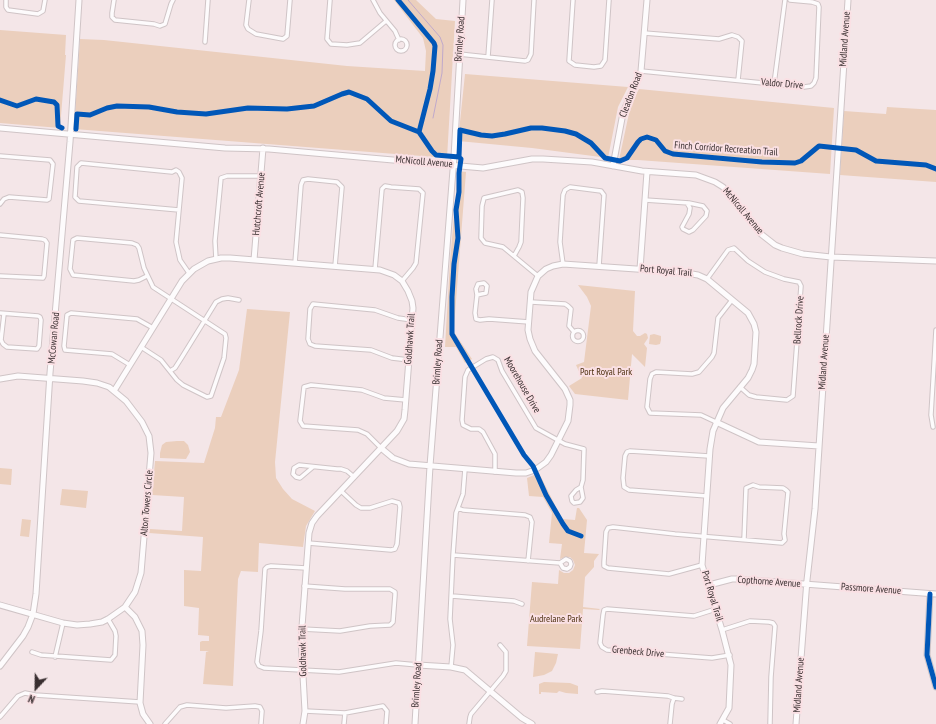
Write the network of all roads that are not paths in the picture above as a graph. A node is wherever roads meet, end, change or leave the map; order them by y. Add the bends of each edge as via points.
1 (6, 0) edge
2 (45, 0) edge
3 (79, 0) edge
4 (114, 0) edge
5 (173, 0) edge
6 (208, 0) edge
7 (249, 0) edge
8 (290, 0) edge
9 (330, 0) edge
10 (373, 0) edge
11 (463, 0) edge
12 (492, 0) edge
13 (534, 0) edge
14 (573, 0) edge
15 (609, 0) edge
16 (647, 0) edge
17 (785, 0) edge
18 (790, 0) edge
19 (848, 0) edge
20 (386, 21) junction
21 (644, 33) junction
22 (399, 40) dead end
23 (205, 42) dead end
24 (459, 54) junction
25 (488, 57) junction
26 (641, 71) junction
27 (738, 80) junction
28 (774, 84) junction
29 (0, 128) edge
30 (70, 135) junction
31 (263, 148) junction
32 (0, 156) edge
33 (453, 165) junction
34 (613, 166) junction
35 (647, 172) junction
36 (261, 176) junction
37 (645, 200) junction
38 (688, 203) junction
39 (0, 204) edge
40 (179, 210) junction
41 (0, 235) edge
42 (514, 256) junction
43 (831, 257) junction
44 (216, 259) junction
45 (254, 260) junction
46 (936, 261) edge
47 (295, 263) junction
48 (563, 264) junction
49 (335, 266) junction
50 (599, 266) junction
51 (375, 269) junction
52 (640, 269) junction
53 (189, 273) junction
54 (0, 276) edge
55 (147, 276) junction
56 (538, 276) junction
57 (706, 279) junction
58 (402, 281) junction
59 (477, 295) dead end
60 (170, 299) junction
61 (239, 300) dead end
62 (732, 300) junction
63 (531, 302) junction
64 (2, 313) edge
65 (205, 320) junction
66 (412, 320) junction
67 (529, 322) junction
68 (153, 328) junction
69 (936, 330) edge
70 (574, 332) dead end
71 (141, 347) junction
72 (409, 360) junction
73 (130, 365) junction
74 (170, 371) junction
75 (0, 379) edge
76 (50, 379) junction
77 (740, 387) junction
78 (114, 390) junction
79 (406, 400) junction
80 (716, 422) junction
81 (933, 427) dead end
82 (559, 440) junction
83 (819, 446) junction
84 (381, 448) junction
85 (709, 456) junction
86 (430, 466) junction
87 (313, 467) junction
88 (465, 469) junction
89 (494, 472) junction
90 (354, 477) junction
91 (581, 488) dead end
92 (341, 491) junction
93 (707, 496) junction
94 (458, 508) junction
95 (704, 537) junction
96 (744, 539) junction
97 (308, 543) junction
98 (453, 555) junction
99 (528, 561) junction
100 (560, 564) dead end
101 (702, 565) junction
102 (306, 568) junction
103 (709, 585) junction
104 (806, 585) junction
105 (304, 586) junction
106 (930, 594) junction
107 (936, 594) edge
108 (452, 596) junction
109 (522, 604) dead end
110 (0, 605) edge
111 (125, 607) junction
112 (716, 609) junction
113 (33, 614) junction
114 (108, 619) junction
115 (63, 623) junction
116 (302, 629) junction
117 (722, 630) junction
118 (500, 645) dead end
119 (32, 652) dead end
120 (730, 655) junction
121 (55, 657) junction
122 (418, 665) junction
123 (0, 666) edge
124 (452, 667) junction
125 (302, 670) junction
126 (936, 687) edge
127 (491, 691) junction
128 (597, 692) dead end
129 (674, 698) junction
130 (682, 699) dead end
131 (140, 702) junction
132 (305, 711) junction
133 (345, 713) junction
134 (0, 717) edge
135 (721, 722) edge
136 (150, 724) edge
137 (165, 724) edge
138 (261, 724) edge
139 (303, 724) edge
140 (344, 724) edge
141 (386, 724) edge
142 (415, 724) edge
143 (469, 724) edge
144 (532, 724) edge
145 (670, 724) edge
146 (730, 724) edge
147 (770, 724) edge
148 (796, 724) edge

1 - 2 street via 8,10 38,14 43,12
3 - 30 street, McCowan Road
4 - 5 street via 112,17 115,20 160,26 165,24
6 - 23 street
7 - 8 street via 246,25 248,29 256,34 283,40 288,36
9 - 20 street via 327,39 331,44 360,43
10 - 20 street
11 - 24 street, Brimley Road
12 - 25 street
13 - 25 street via 530,58 525,60
14 - 15 street via 569,61 575,65 594,67 601,66 605,60
16 - 21 street, Cleadon Road
17 - 28 street
18 - 28 street, Valdor Drive via 812,2 819,6 816,79 813,85 808,87
19 - 43 street, Midland Avenue
20 - 22 street
21 - 26 street, Cleadon Road
21 - 27 street via 719,39 738,36 742,41
24 - 25 street
24 - 33 street, Brimley Road
26 - 27 street, Valdor Drive
26 - 34 street, Cleadon Road via 623,113
27 - 28 street, Valdor Drive
29 - 30 street, McNicoll Avenue
30 - 31 street, McNicoll Avenue via 225,148
30 - 76 street, McCowan Road
31 - 33 street, McNicoll Avenue
31 - 36 street, Hutchcroft Avenue
32 - 39 street via 49,160 53,164 49,199 9,196
33 - 34 street, McNicoll Avenue via 489,168 543,158
33 - 86 street, Brimley Road
34 - 35 street, McNicoll Avenue
35 - 37 street
35 - 43 street, McNicoll Avenue via 696,175 715,182 726,190 761,234 775,245 796,252
36 - 44 street via 221,178 215,241
36 - 45 street, Hutchcroft Avenue
37 - 38 street
37 - 52 street
38 - 38 street via 689,214 682,227 689,232 706,216 707,211 703,206
40 - 40 street via 79,201 75,197 78,167 81,163 177,171 182,178
40 - 53 street via 176,242 180,260
41 - 54 street via 42,239 47,243 43,278
42 - 42 street via 521,242 522,192 518,190 486,196 482,206 482,241 503,248
42 - 56 street
43 - 46 street, McNicoll Avenue
43 - 83 street, Midland Avenue
44 - 45 street
44 - 53 street
45 - 47 street
47 - 49 street
47 - 49 street via 301,185 303,180 308,179 337,182 342,187
48 - 50 street, Port Royal Trail
48 - 50 street via 560,242 563,195 570,187 601,191 604,195
48 - 56 street, Port Royal Trail via 546,269
49 - 51 street
50 - 52 street, Port Royal Trail
51 - 58 street via 390,273
51 - 58 street via 382,189 386,186 419,189 423,193 416,263
52 - 57 street, Port Royal Trail via 695,274
53 - 60 street
55 - 55 street via 136,244 77,238 73,240 70,270 73,275 134,280
55 - 60 street via 153,287
56 - 63 street via 531,292
57 - 62 street, Port Royal Trail
57 - 77 street, Bellrock Drive via 728,250 734,248 765,272 799,282 801,286 793,396 787,400 756,397 749,395
58 - 66 street, Goldhawk Trail via 412,301
59 - 67 street via 474,312 476,319
60 - 65 street
60 - 68 street
61 - 65 street via 228,298 219,301 214,304
62 - 77 street, Port Royal Trail via 748,313 756,332 754,367
62 - 80 street via 718,318 714,353 699,372 656,372 650,380 647,407 649,412 702,416
63 - 67 street
63 - 70 street via 568,306 569,326
64 - 64 street via 3,344 7,347 37,349 41,317
65 - 74 street via 175,368
65 - 74 street via 223,332 226,338 224,358 211,396 192,391
66 - 72 street, Goldhawk Trail
66 - 72 street via 375,310 315,304 310,309 310,344 371,350 392,358
67 - 82 street via 529,335 535,351 562,383 570,400 568,421
68 - 71 street
68 - 73 street via 137,319 71,313 66,317 65,350 112,354
69 - 81 street via 931,415
71 - 73 street
71 - 74 street via 161,360
72 - 79 street, Goldhawk Trail
73 - 78 street
75 - 76 street, Alton Towers Circle via 15,376
76 - 78 street, Alton Towers Circle via 95,382
76 - 113 street, McCowan Road
77 - 80 street, Port Royal Trail via 723,408
78 - 111 street, Alton Towers Circle via 142,422 148,433 151,450 140,578 134,595
79 - 84 street, Goldhawk Trail via 402,423
79 - 84 street via 384,398 362,390 311,385 304,387 300,421 303,426 358,430 367,434
80 - 83 street via 759,442
80 - 85 street, Port Royal Trail
82 - 89 street via 548,459 535,470 526,473
82 - 89 street, Moorehouse Drive via 536,428 498,360 493,357 486,359 469,368 465,377 462,423 467,428 483,432 495,454
82 - 91 street via 584,449
83 - 104 street, Midland Avenue
84 - 86 street via 400,462
84 - 90 street, Goldhawk Trail
85 - 93 street, Port Royal Trail
85 - 93 street via 630,451 625,456 623,478 624,487 629,490
86 - 88 street
86 - 122 street, Brimley Road
87 - 87 street via 297,466 293,474 300,478
87 - 90 street via 341,469
88 - 89 street
88 - 94 street via 463,494
90 - 92 street, Goldhawk Trail
92 - 97 street, Goldhawk Trail via 315,519
92 - 97 street via 361,508 392,501 399,503 395,549
93 - 95 street, Port Royal Trail
94 - 98 street
94 - 99 street via 530,517 532,522
95 - 96 street
95 - 101 street, Port Royal Trail
95 - 101 street via 613,527 608,528 606,532 604,566 611,569 669,574
96 - 96 street via 784,542 788,492 786,490 753,485 746,488
97 - 102 street, Goldhawk Trail
98 - 99 street
98 - 108 street
99 - 100 street
101 - 103 street, Port Royal Trail
102 - 105 street, Goldhawk Trail
102 - 125 street via 266,568 257,662 264,668
103 - 104 street, Copthorne Avenue via 735,579
103 - 112 street, Port Royal Trail
104 - 106 street, Passmore Avenue
104 - 148 street, Midland Avenue
105 - 116 street, Goldhawk Trail
105 - 116 street via 390,589 395,595 393,622 390,625 340,631
106 - 107 street, Passmore Avenue
106 - 126 street via 927,655
108 - 109 street via 514,601
108 - 124 street
110 - 113 street, Alton Towers Circle
111 - 114 street, Alton Towers Circle
111 - 131 street via 135,617 142,631
112 - 117 street, Port Royal Trail
112 - 120 street, Grenbeck Drive via 694,616 607,609 604,610 600,643 607,650 712,658
113 - 115 street, Alton Towers Circle
113 - 123 street, McCowan Road via 23,636
114 - 115 street, Alton Towers Circle via 82,625
114 - 121 street via 116,636 113,659 108,661
115 - 121 street
116 - 125 street, Goldhawk Trail
117 - 120 street, Port Royal Trail
117 - 147 street via 750,621 764,621 775,626
118 - 127 street via 506,652 506,669
119 - 121 street
120 - 135 street, Port Royal Trail via 729,704
122 - 124 street
122 - 125 street via 396,663 339,672
122 - 142 street, Brimley Road
124 - 127 street via 462,668
125 - 132 street, Goldhawk Trail
127 - 143 street via 471,714
127 - 144 street
128 - 129 street
129 - 130 street
129 - 145 street
131 - 134 street via 35,695 25,692 18,696
131 - 136 street via 143,714
132 - 133 street
132 - 139 street, Goldhawk Trail
133 - 140 street
133 - 141 street via 383,706 387,711
135 - 146 street
137 - 138 street via 180,707 186,705 226,708 258,706 262,711

